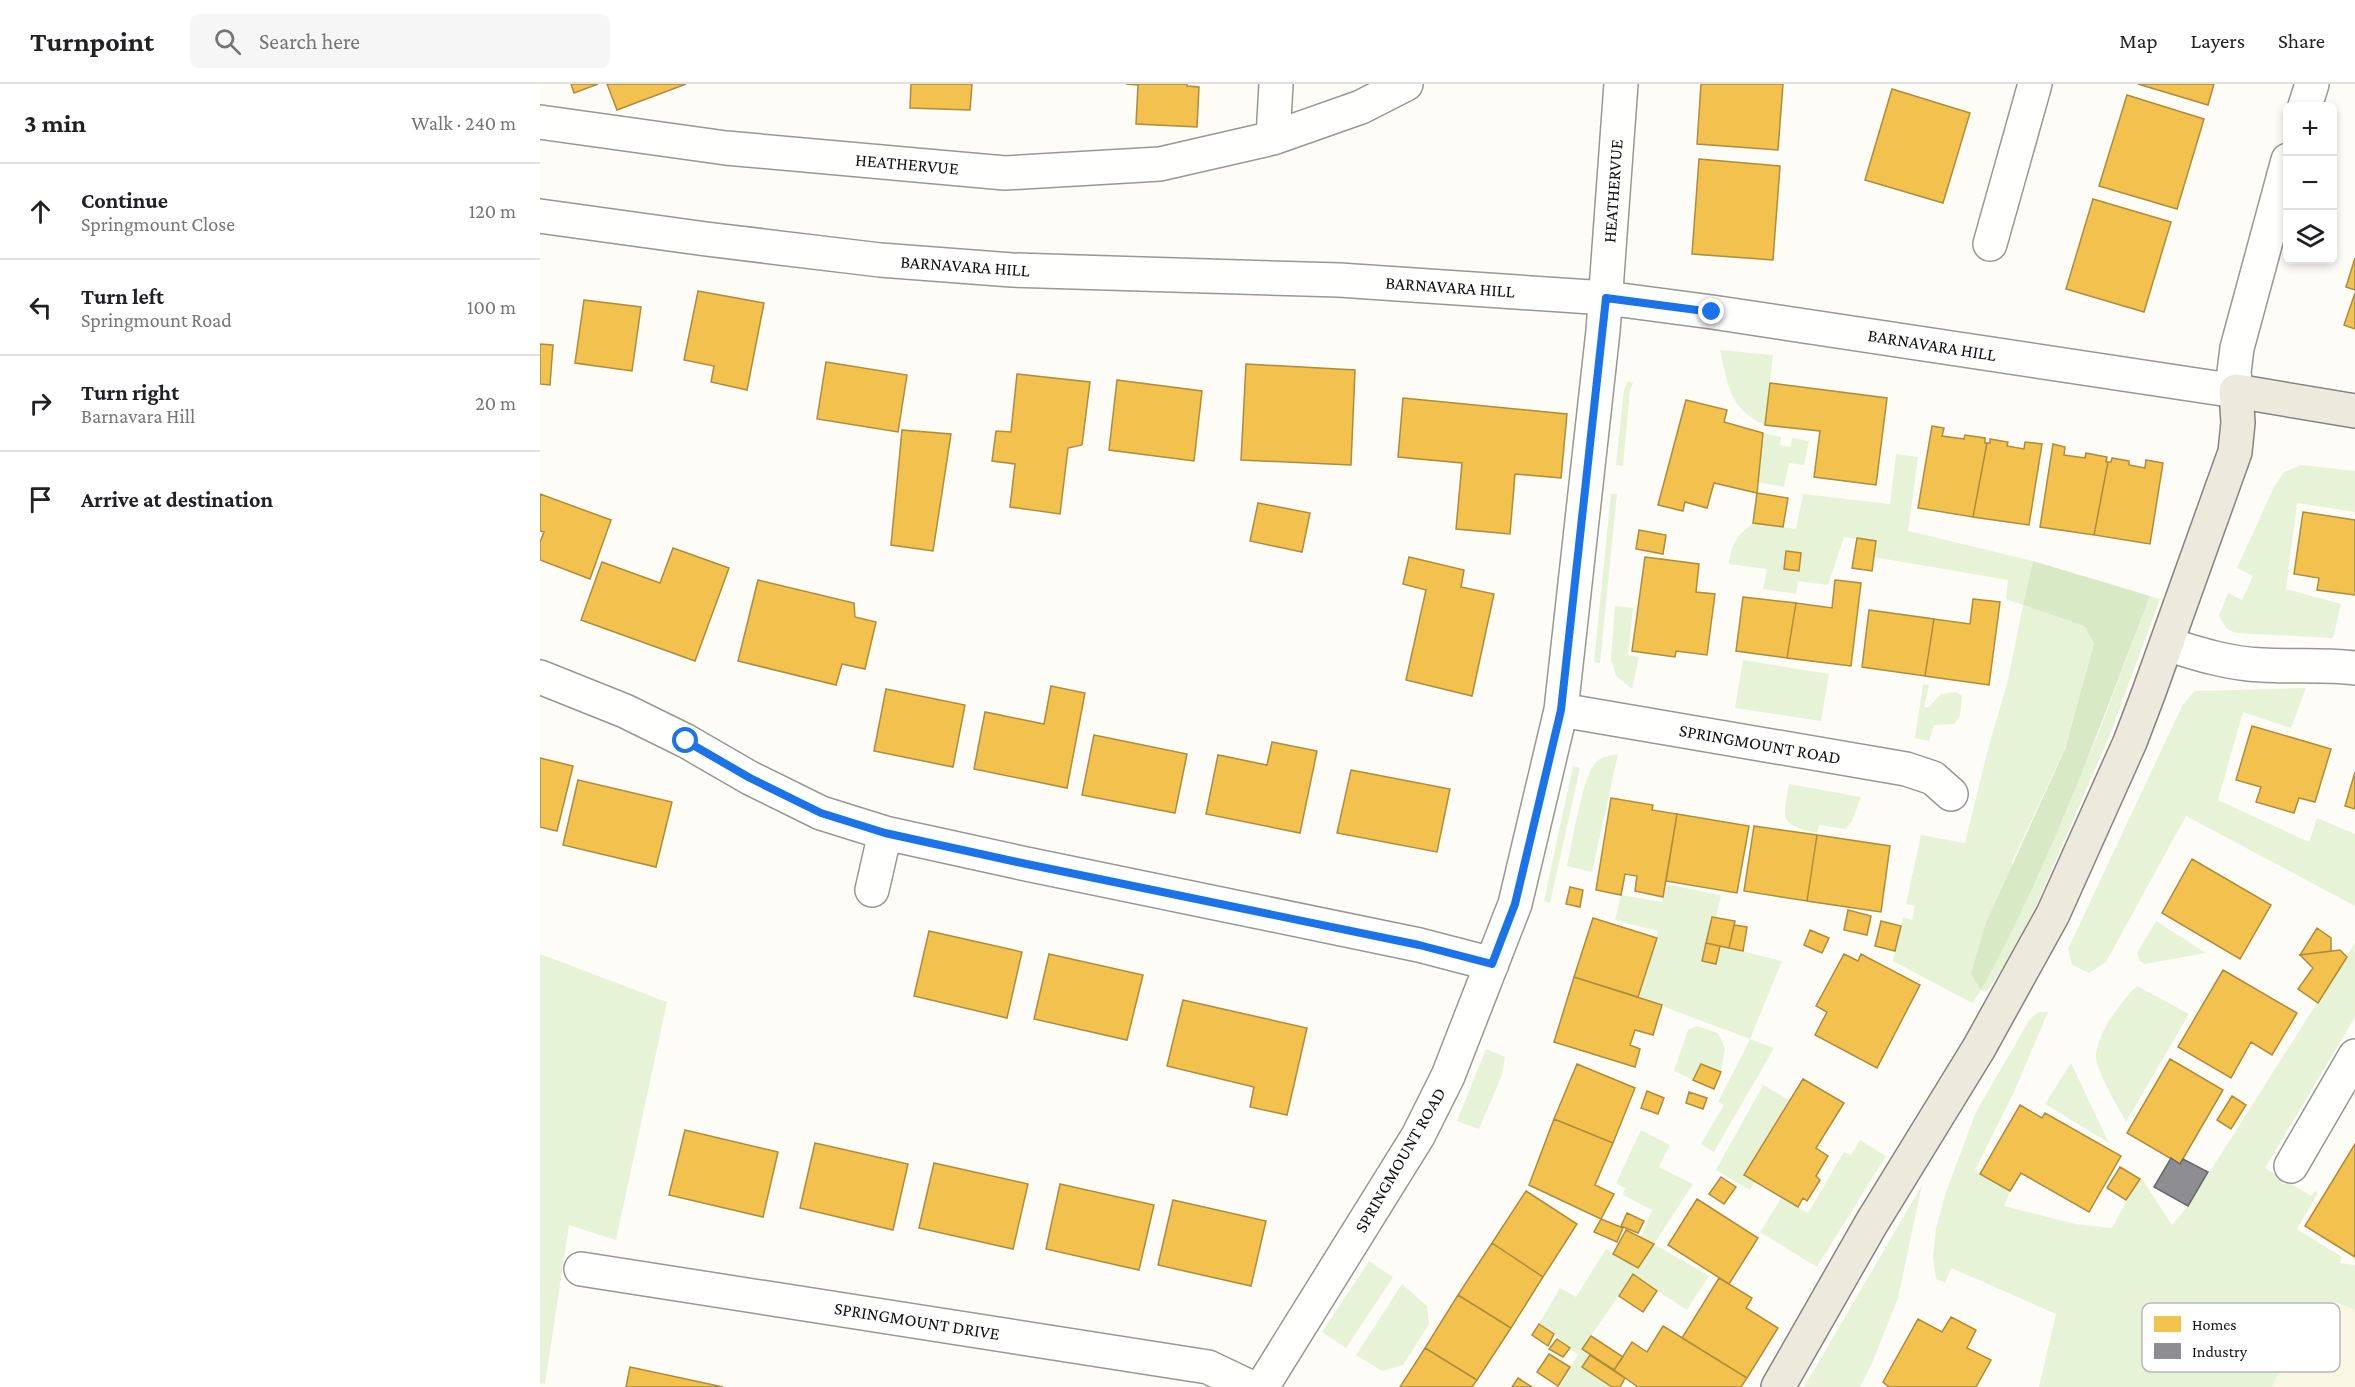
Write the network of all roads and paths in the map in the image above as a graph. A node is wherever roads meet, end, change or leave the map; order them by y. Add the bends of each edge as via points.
1 (1276, 84) edge
2 (1406, 84) edge
3 (1621, 84) edge
4 (2035, 84) edge
5 (2312, 84) edge
6 (2306, 102) edge
7 (540, 122) edge
8 (1273, 138) junction
9 (2283, 178) edge
10 (540, 216) edge
11 (1990, 243) dead end
12 (1606, 298) junction
13 (2236, 391) junction
14 (2355, 411) edge
15 (2167, 644) junction
16 (2355, 668) edge
17 (540, 677) edge
18 (1561, 710) junction
19 (1951, 794) dead end
20 (885, 833) junction
21 (872, 890) dead end
22 (1492, 964) junction
23 (2355, 1056) edge
24 (2291, 1166) dead end
25 (581, 1269) dead end
26 (1250, 1387) edge
27 (1262, 1387) edge
28 (1778, 1387) edge

1 - 8 street
2 - 8 street, HEATHERVUE via 1361,107
3 - 12 street, HEATHERVUE
4 - 11 street
5 - 6 street
7 - 8 street, HEATHERVUE via 726,148 1005,173 1160,164
9 - 13 street via 2237,348
10 - 12 street, BARNAVARA HILL via 880,260 1012,270 1339,280
12 - 13 street, BARNAVARA HILL
12 - 18 street, SPRINGMOUNT ROAD
13 - 14 main road, BARNAVARA HILL
13 - 15 main road via 2235,452
15 - 16 street via 2200,655 2261,665 2330,664
15 - 28 main road via 2130,742 2053,914 1979,1048 1871,1224
17 - 20 street via 645,721 821,813
18 - 19 street, SPRINGMOUNT ROAD via 1906,770 1933,778
18 - 22 street, SPRINGMOUNT ROAD via 1515,904
20 - 21 street
20 - 22 street via 1419,945
22 - 27 street, SPRINGMOUNT ROAD via 1448,1076 1418,1136
23 - 24 street
25 - 26 street, SPRINGMOUNT DRIVE via 1208,1367

